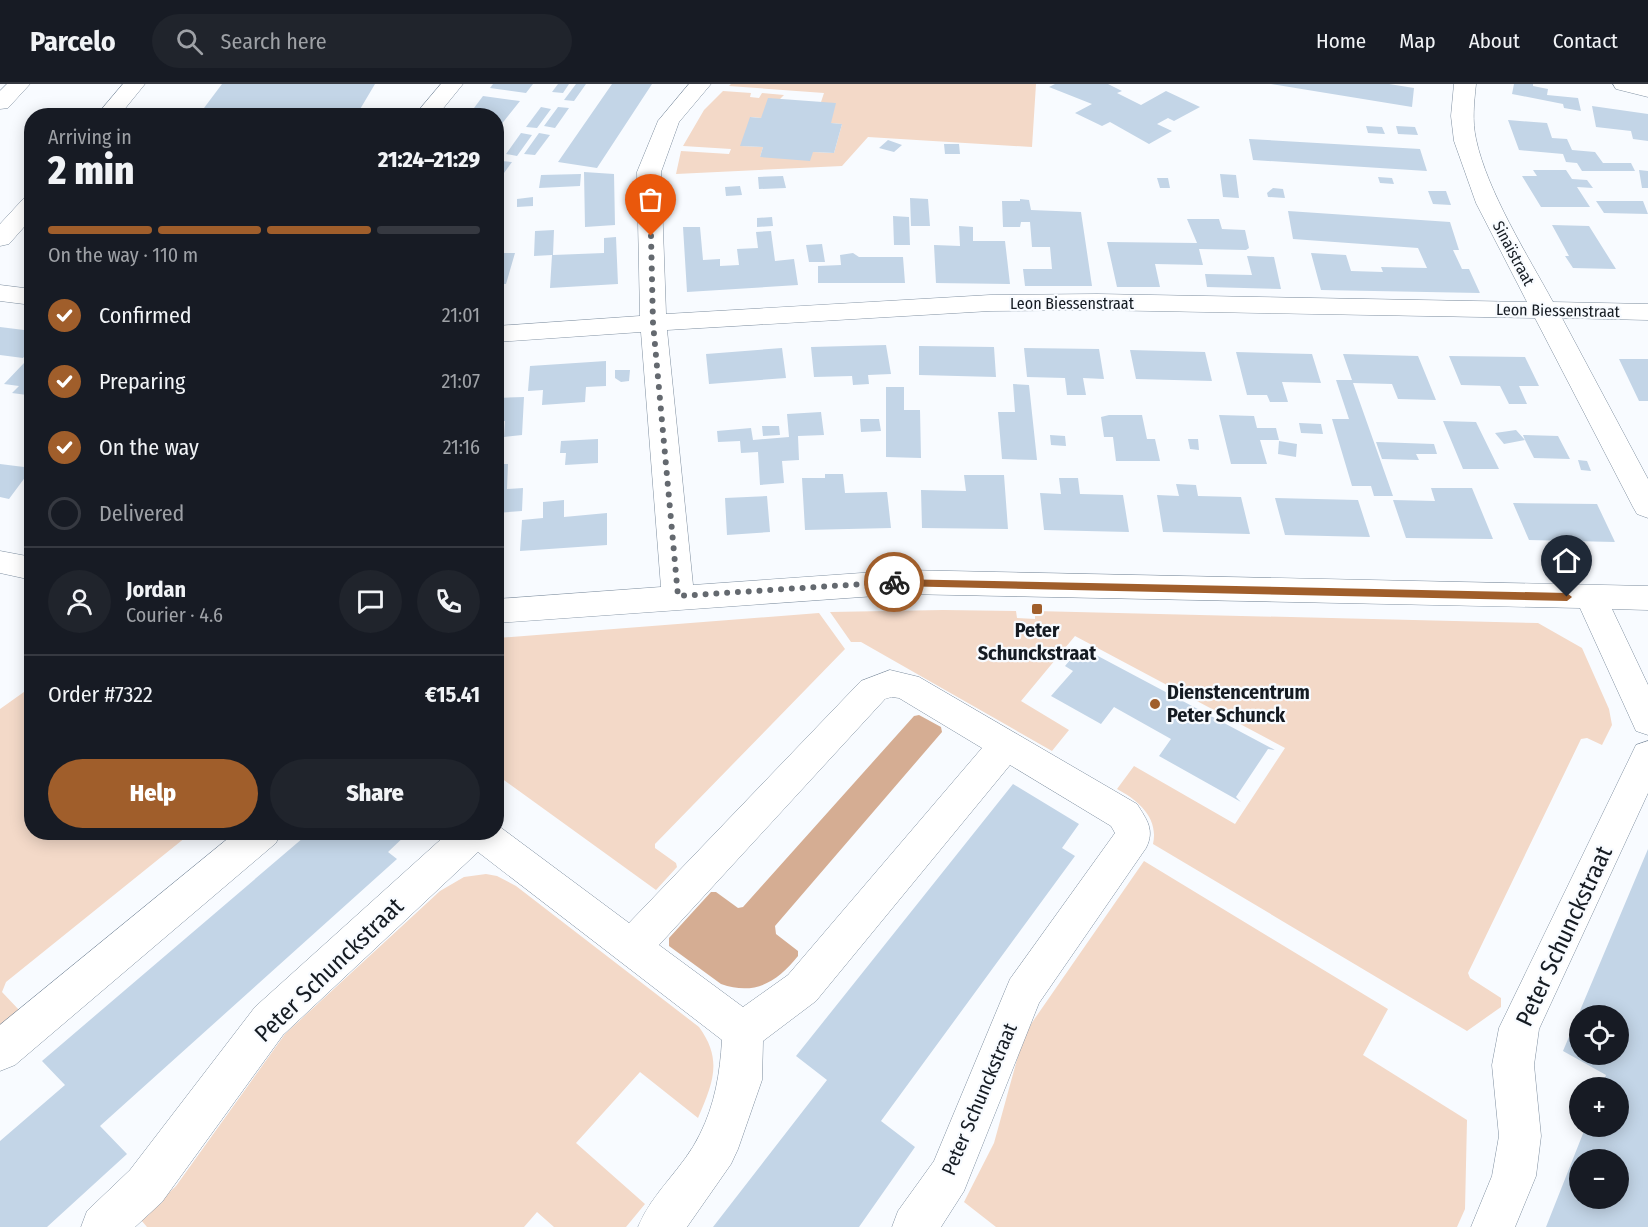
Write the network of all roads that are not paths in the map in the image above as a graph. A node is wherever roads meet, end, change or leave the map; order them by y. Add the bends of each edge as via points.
1 (19, 84) edge
2 (134, 84) edge
3 (452, 84) edge
4 (700, 84) edge
5 (1465, 84) edge
6 (1624, 84) edge
7 (1648, 92) edge
8 (0, 103) edge
9 (114, 108) edge
10 (432, 108) edge
11 (24, 212) edge
12 (0, 239) edge
13 (0, 293) edge
14 (24, 296) edge
15 (1543, 310) junction
16 (1648, 312) edge
17 (653, 323) junction
18 (504, 333) edge
19 (1648, 507) edge
20 (0, 562) edge
21 (0, 567) edge
22 (24, 568) edge
23 (24, 569) edge
24 (678, 596) junction
25 (1591, 598) junction
26 (1648, 598) edge
27 (504, 610) edge
28 (1648, 721) edge
29 (1005, 745) junction
30 (1648, 755) edge
31 (253, 840) edge
32 (465, 840) edge
33 (490, 840) edge
34 (632, 947) junction
35 (743, 1031) junction
36 (0, 1051) edge
37 (103, 1227) edge
38 (660, 1227) edge
39 (914, 1227) edge
40 (1493, 1227) edge

1 - 8 street
2 - 9 street
3 - 10 street
4 - 17 street via 669,122 649,172
5 - 15 street, Sinaïstraat via 1465,141 1488,203
6 - 7 street
11 - 12 street
13 - 14 street
15 - 16 street, Leon Biessenstraat
15 - 17 street, Leon Biessenstraat via 990,303
15 - 19 street, Sinaïstraat
17 - 18 street, Leon Biessenstraat
17 - 24 street
20 - 22 street
21 - 23 street
24 - 25 street via 904,582
24 - 27 street
25 - 26 street
25 - 28 street
29 - 34 street, Peter Schunckstraat via 907,686 890,683 873,690
29 - 35 street via 802,988
29 - 39 street, Peter Schunckstraat via 1124,815 1133,829 1133,837 1024,992 949,1176
30 - 40 street, Peter Schunckstraat via 1519,1028 1514,1065 1520,1136 1515,1176
31 - 36 street
32 - 37 street, Peter Schunckstraat via 269,1021 146,1186
33 - 34 street
34 - 35 street
35 - 38 street via 741,1080 716,1149

